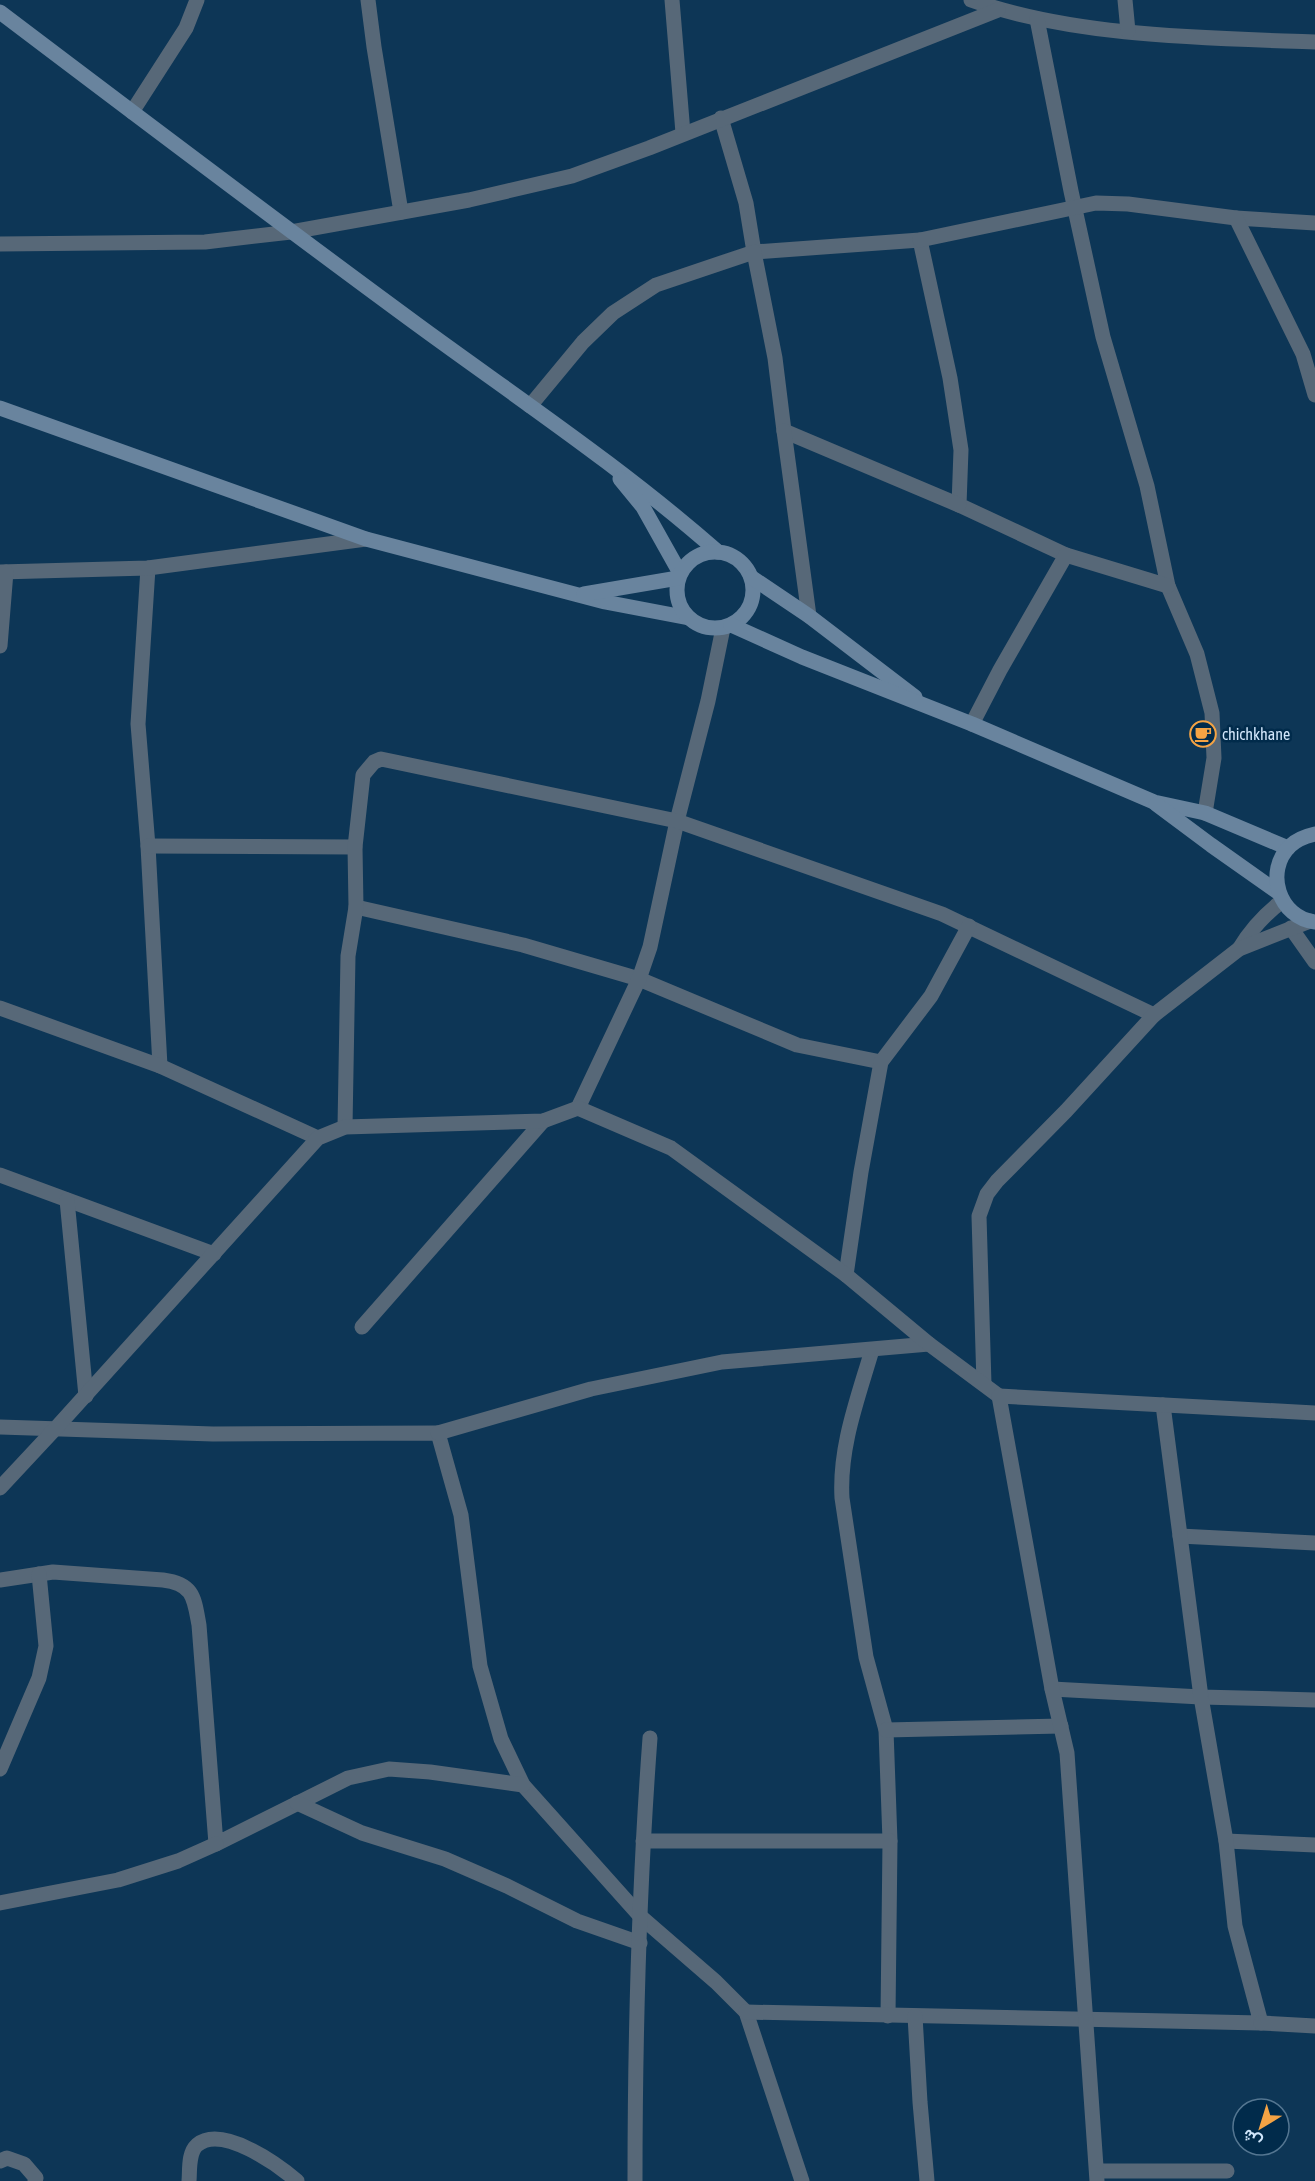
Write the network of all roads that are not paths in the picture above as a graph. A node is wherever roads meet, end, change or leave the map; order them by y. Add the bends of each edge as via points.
1 (197, 0) edge
2 (368, 0) edge
3 (672, 0) edge
4 (971, 0) edge
5 (1125, 0) edge
6 (998, 10) junction
7 (0, 12) edge
8 (1038, 19) junction
9 (1128, 31) junction
10 (1315, 42) edge
11 (132, 112) junction
12 (721, 118) junction
13 (683, 134) junction
14 (1075, 207) junction
15 (400, 212) junction
16 (1236, 218) junction
17 (1315, 223) edge
18 (291, 232) junction
19 (920, 240) junction
20 (0, 244) edge
21 (754, 252) junction
22 (1315, 395) edge
23 (530, 406) junction
24 (0, 408) edge
25 (784, 431) junction
26 (605, 460) junction
27 (959, 505) junction
28 (366, 539) junction
29 (718, 552) junction
30 (1065, 555) junction
31 (148, 568) junction
32 (3, 572) edge
33 (679, 576) junction
34 (751, 576) junction
35 (1168, 586) junction
36 (578, 595) junction
37 (809, 616) junction
38 (689, 618) junction
39 (727, 626) junction
40 (0, 646) edge
41 (931, 710) junction
42 (972, 724) junction
43 (1154, 802) junction
44 (1205, 813) junction
45 (677, 821) junction
46 (1315, 834) edge
47 (148, 846) junction
48 (356, 847) junction
49 (1288, 848) junction
50 (1281, 897) junction
51 (356, 907) junction
52 (1313, 922) edge
53 (969, 926) junction
54 (1290, 928) junction
55 (1239, 949) junction
56 (1315, 962) edge
57 (639, 979) junction
58 (0, 1008) edge
59 (1154, 1014) junction
60 (880, 1062) junction
61 (160, 1066) junction
62 (578, 1108) junction
63 (543, 1121) junction
64 (345, 1127) junction
65 (318, 1138) junction
66 (0, 1175) edge
67 (67, 1200) junction
68 (214, 1254) junction
69 (846, 1275) junction
70 (362, 1327) dead end
71 (929, 1344) junction
72 (872, 1350) junction
73 (984, 1384) junction
74 (86, 1396) junction
75 (999, 1396) junction
76 (1163, 1405) junction
77 (1315, 1413) edge
78 (0, 1427) edge
79 (55, 1429) junction
80 (438, 1433) junction
81 (0, 1488) edge
82 (1180, 1536) junction
83 (1315, 1543) edge
84 (39, 1574) junction
85 (0, 1580) edge
86 (1052, 1689) junction
87 (1201, 1697) junction
88 (1315, 1700) edge
89 (1061, 1726) junction
90 (886, 1730) junction
91 (650, 1738) dead end
92 (0, 1769) edge
93 (523, 1785) junction
94 (297, 1803) junction
95 (643, 1841) junction
96 (890, 1841) junction
97 (1226, 1841) junction
98 (216, 1844) junction
99 (1315, 1845) edge
100 (0, 1903) edge
101 (641, 1917) junction
102 (640, 1943) junction
103 (746, 2012) junction
104 (888, 2016) junction
105 (915, 2016) junction
106 (1087, 2019) junction
107 (1261, 2023) junction
108 (1315, 2026) edge
109 (0, 2161) edge
110 (1227, 2171) dead end
111 (1097, 2176) edge
112 (35, 2181) edge
113 (189, 2181) edge
114 (297, 2181) edge
115 (635, 2181) edge
116 (802, 2181) edge
117 (927, 2181) edge

1 - 11 street via 186,28
2 - 15 street
3 - 13 street
4 - 6 street
5 - 9 street
6 - 8 street
6 - 12 street
7 - 11 main road
8 - 9 street
8 - 14 street
9 - 10 street
11 - 18 main road
12 - 13 street
12 - 21 street via 746,204
13 - 15 street via 572,176
14 - 16 street via 1128,204
14 - 19 street
14 - 35 street via 1103,337 1147,486
15 - 18 street
16 - 17 street
16 - 22 street via 1303,354
18 - 20 street via 205,242
18 - 23 main road
19 - 21 street
19 - 27 street via 950,378 961,450
21 - 23 street via 656,285 613,313 583,342
21 - 25 street via 775,358
23 - 26 main road
24 - 28 main road
25 - 27 street
25 - 37 street
26 - 29 main road via 670,509
26 - 33 main road via 643,507
27 - 30 street
28 - 31 street
28 - 36 main road
29 - 33 main road via 698,556
29 - 34 main road via 740,561
30 - 35 street
30 - 42 street
31 - 32 street
31 - 47 street via 138,724
32 - 40 street
33 - 36 main road
33 - 38 main road via 677,597
34 - 37 main road
34 - 39 main road via 750,607
35 - 44 street via 1197,654 1212,712 1214,758
36 - 38 main road
37 - 41 main road
38 - 39 main road via 707,628
39 - 41 main road
39 - 45 street
41 - 42 main road
42 - 43 main road
43 - 44 main road
43 - 50 main road
44 - 49 main road
45 - 48 street via 381,759 363,775
45 - 53 street
45 - 57 street via 650,947
46 - 49 main road
47 - 48 street
47 - 61 street
48 - 51 street
49 - 50 main road via 1277,870
50 - 52 main road via 1298,917
50 - 55 street
51 - 57 street via 523,945
51 - 64 street via 348,956
52 - 54 street
53 - 59 street
53 - 60 street via 931,996
54 - 55 street
54 - 56 street
55 - 59 street
57 - 60 street via 797,1045
57 - 62 street
58 - 61 street
59 - 73 street via 987,1194 979,1216
60 - 69 street
61 - 65 street
62 - 63 street
62 - 69 street via 670,1148
63 - 64 street
63 - 70 street
64 - 65 street
65 - 68 street
66 - 67 street
67 - 68 street
67 - 74 street
68 - 74 street
69 - 71 street
71 - 72 street
71 - 73 street
72 - 80 street via 722,1362 591,1389
72 - 90 street via 845,1443 841,1478 866,1657
73 - 75 street
74 - 79 street
75 - 76 street
75 - 86 street
76 - 77 street
76 - 82 street
78 - 79 street
79 - 80 street via 213,1434
79 - 81 street
80 - 93 street via 461,1515 480,1666 501,1739
82 - 83 street
82 - 87 street
84 - 85 street
84 - 92 street via 46,1646 39,1678
84 - 98 street via 86,1574 178,1582 185,1586 194,1600 199,1625
86 - 87 street
86 - 89 street
87 - 88 street
87 - 97 street
89 - 90 street
89 - 106 street via 1067,1753
90 - 96 street
91 - 95 street
93 - 94 street via 389,1769 348,1778
93 - 101 street
94 - 98 street
94 - 102 street via 362,1833 445,1859 577,1922
95 - 96 street
95 - 101 street
96 - 104 street
97 - 99 street
97 - 107 street via 1236,1926
98 - 100 street via 118,1880
101 - 102 street
101 - 103 street
102 - 115 street
103 - 104 street
103 - 116 street
104 - 105 street
105 - 106 street
105 - 117 street
106 - 107 street
106 - 111 street
107 - 108 street
109 - 112 street via 7,2158 24,2164
110 - 111 street
113 - 114 street via 191,2157 197,2146 208,2141 236,2142

